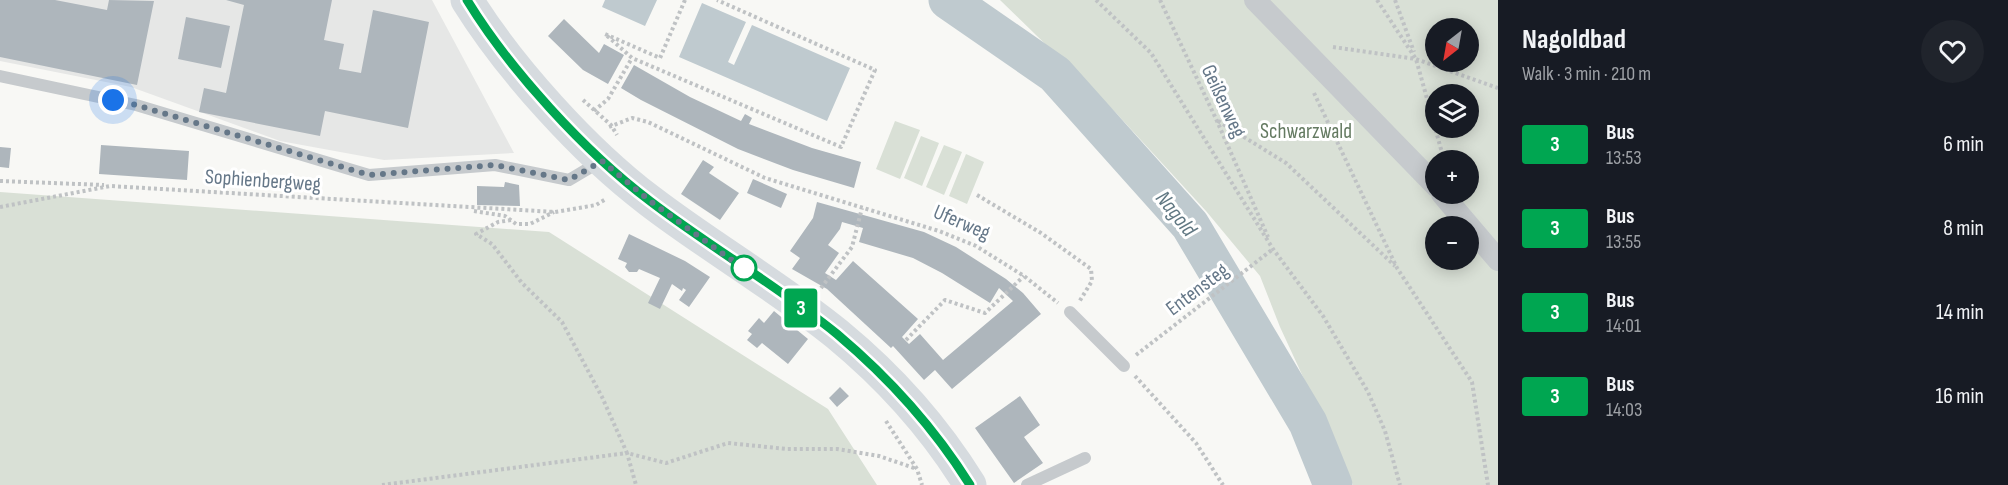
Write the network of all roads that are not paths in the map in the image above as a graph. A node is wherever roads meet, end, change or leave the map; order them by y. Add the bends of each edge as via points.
1 (467, 0) edge
2 (1255, 0) edge
3 (0, 76) edge
4 (602, 161) junction
5 (1425, 175) edge
6 (1450, 204) edge
7 (1498, 260) edge
8 (1070, 312) road end
9 (1124, 366) road end
10 (1085, 458) dead end
11 (970, 485) edge
12 (1027, 485) edge

1 - 4 main road via 533,87
2 - 5 street
3 - 4 lane via 136,105 369,175 495,165 569,180
4 - 11 main road via 674,220 804,310 865,358 937,438
6 - 7 street
8 - 9 lane
10 - 12 lane

